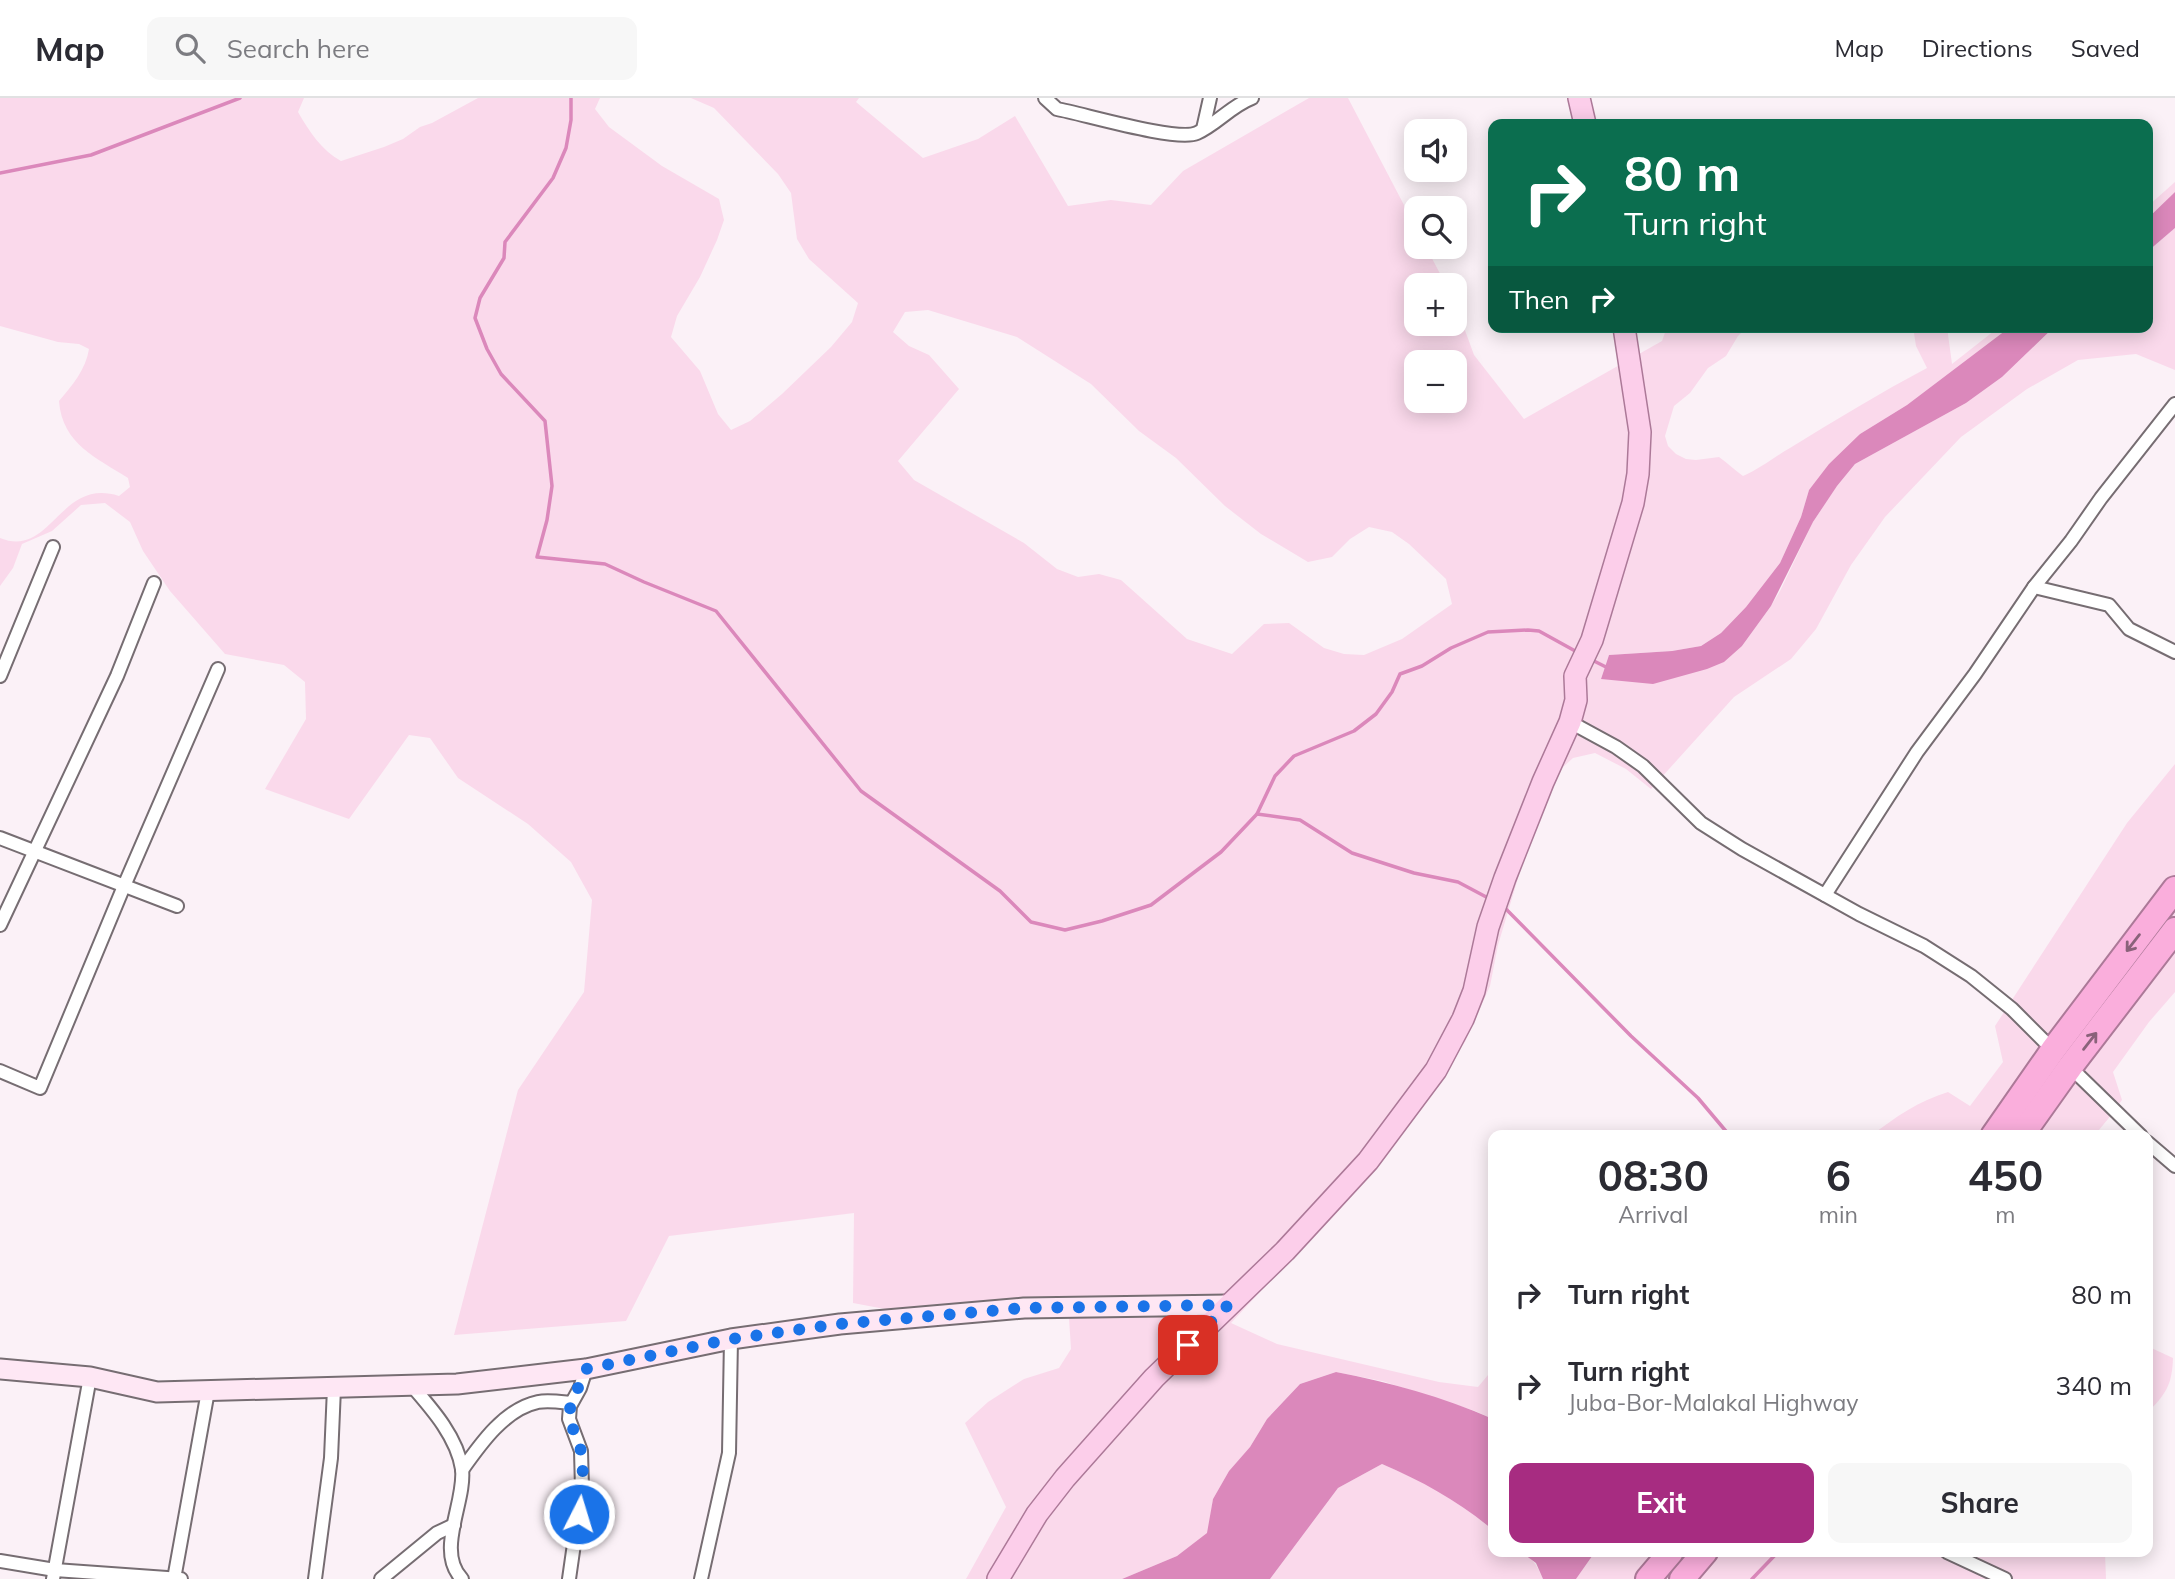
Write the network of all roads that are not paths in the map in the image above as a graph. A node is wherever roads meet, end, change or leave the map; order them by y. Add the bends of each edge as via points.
1 (1045, 98) edge
2 (1210, 98) edge
3 (1252, 98) edge
4 (1579, 98) edge
5 (1584, 119) edge
6 (1203, 129) junction
7 (1625, 333) edge
8 (2175, 404) edge
9 (53, 547) dead end
10 (154, 583) dead end
11 (2034, 587) junction
12 (2175, 652) edge
13 (218, 669) dead end
14 (0, 676) edge
15 (1570, 722) junction
16 (0, 838) edge
17 (34, 850) junction
18 (124, 886) junction
19 (2175, 889) edge
20 (1825, 895) junction
21 (177, 906) dead end
22 (0, 925) edge
23 (2175, 930) edge
24 (2061, 1058) junction
25 (0, 1071) edge
26 (1998, 1130) edge
27 (2024, 1130) edge
28 (2135, 1130) edge
29 (2153, 1147) edge
30 (2175, 1166) edge
31 (1228, 1305) junction
32 (731, 1339) junction
33 (0, 1369) edge
34 (586, 1369) junction
35 (90, 1377) junction
36 (412, 1386) junction
37 (334, 1388) junction
38 (208, 1391) junction
39 (571, 1403) junction
40 (462, 1470) junction
41 (454, 1525) junction
42 (1667, 1557) edge
43 (1701, 1557) edge
44 (1958, 1557) edge
45 (0, 1561) edge
46 (54, 1575) edge
47 (174, 1579) edge
48 (181, 1579) edge
49 (315, 1579) edge
50 (381, 1579) edge
51 (462, 1579) edge
52 (569, 1579) edge
53 (701, 1579) edge
54 (998, 1579) edge
55 (1648, 1579) edge
56 (1682, 1579) edge
57 (2005, 1579) edge

1 - 6 street via 1057,109 1172,135
2 - 6 street
3 - 6 street
4 - 5 main road
7 - 15 main road via 1640,432 1638,474 1592,640 1575,676 1576,700
8 - 11 street
9 - 14 street
10 - 17 street via 117,676
11 - 12 street via 2109,605 2129,629
11 - 20 street via 1917,752
13 - 18 street
15 - 20 street via 1643,766 1701,823
15 - 31 main road via 1505,878 1474,991 1436,1070 1368,1161
16 - 17 street
17 - 18 street
17 - 22 street
18 - 21 street
18 - 25 street via 40,1088
19 -> 24 highway
20 - 24 street via 1971,976
24 -> 23 highway
24 - 26 highway
24 - 27 highway
24 - 28 street
29 - 30 street
31 - 32 street via 1024,1308 839,1324
31 - 54 main road via 1154,1378 1065,1478
32 - 34 street
32 - 53 street via 729,1454
33 - 35 street
34 - 36 street
34 - 39 street
35 - 38 street via 157,1392
35 - 46 street
36 - 37 street
36 - 40 street via 436,1413
37 - 38 street
37 - 49 street via 331,1458
38 - 47 street
39 - 40 street via 541,1401 521,1408 493,1431
39 - 52 street via 569,1419 581,1451 582,1488
40 - 41 street
41 - 50 street via 437,1533
41 - 51 street via 451,1554
42 - 55 highway
43 - 56 highway
44 - 57 street
45 - 46 street
46 - 47 street
47 - 48 street

